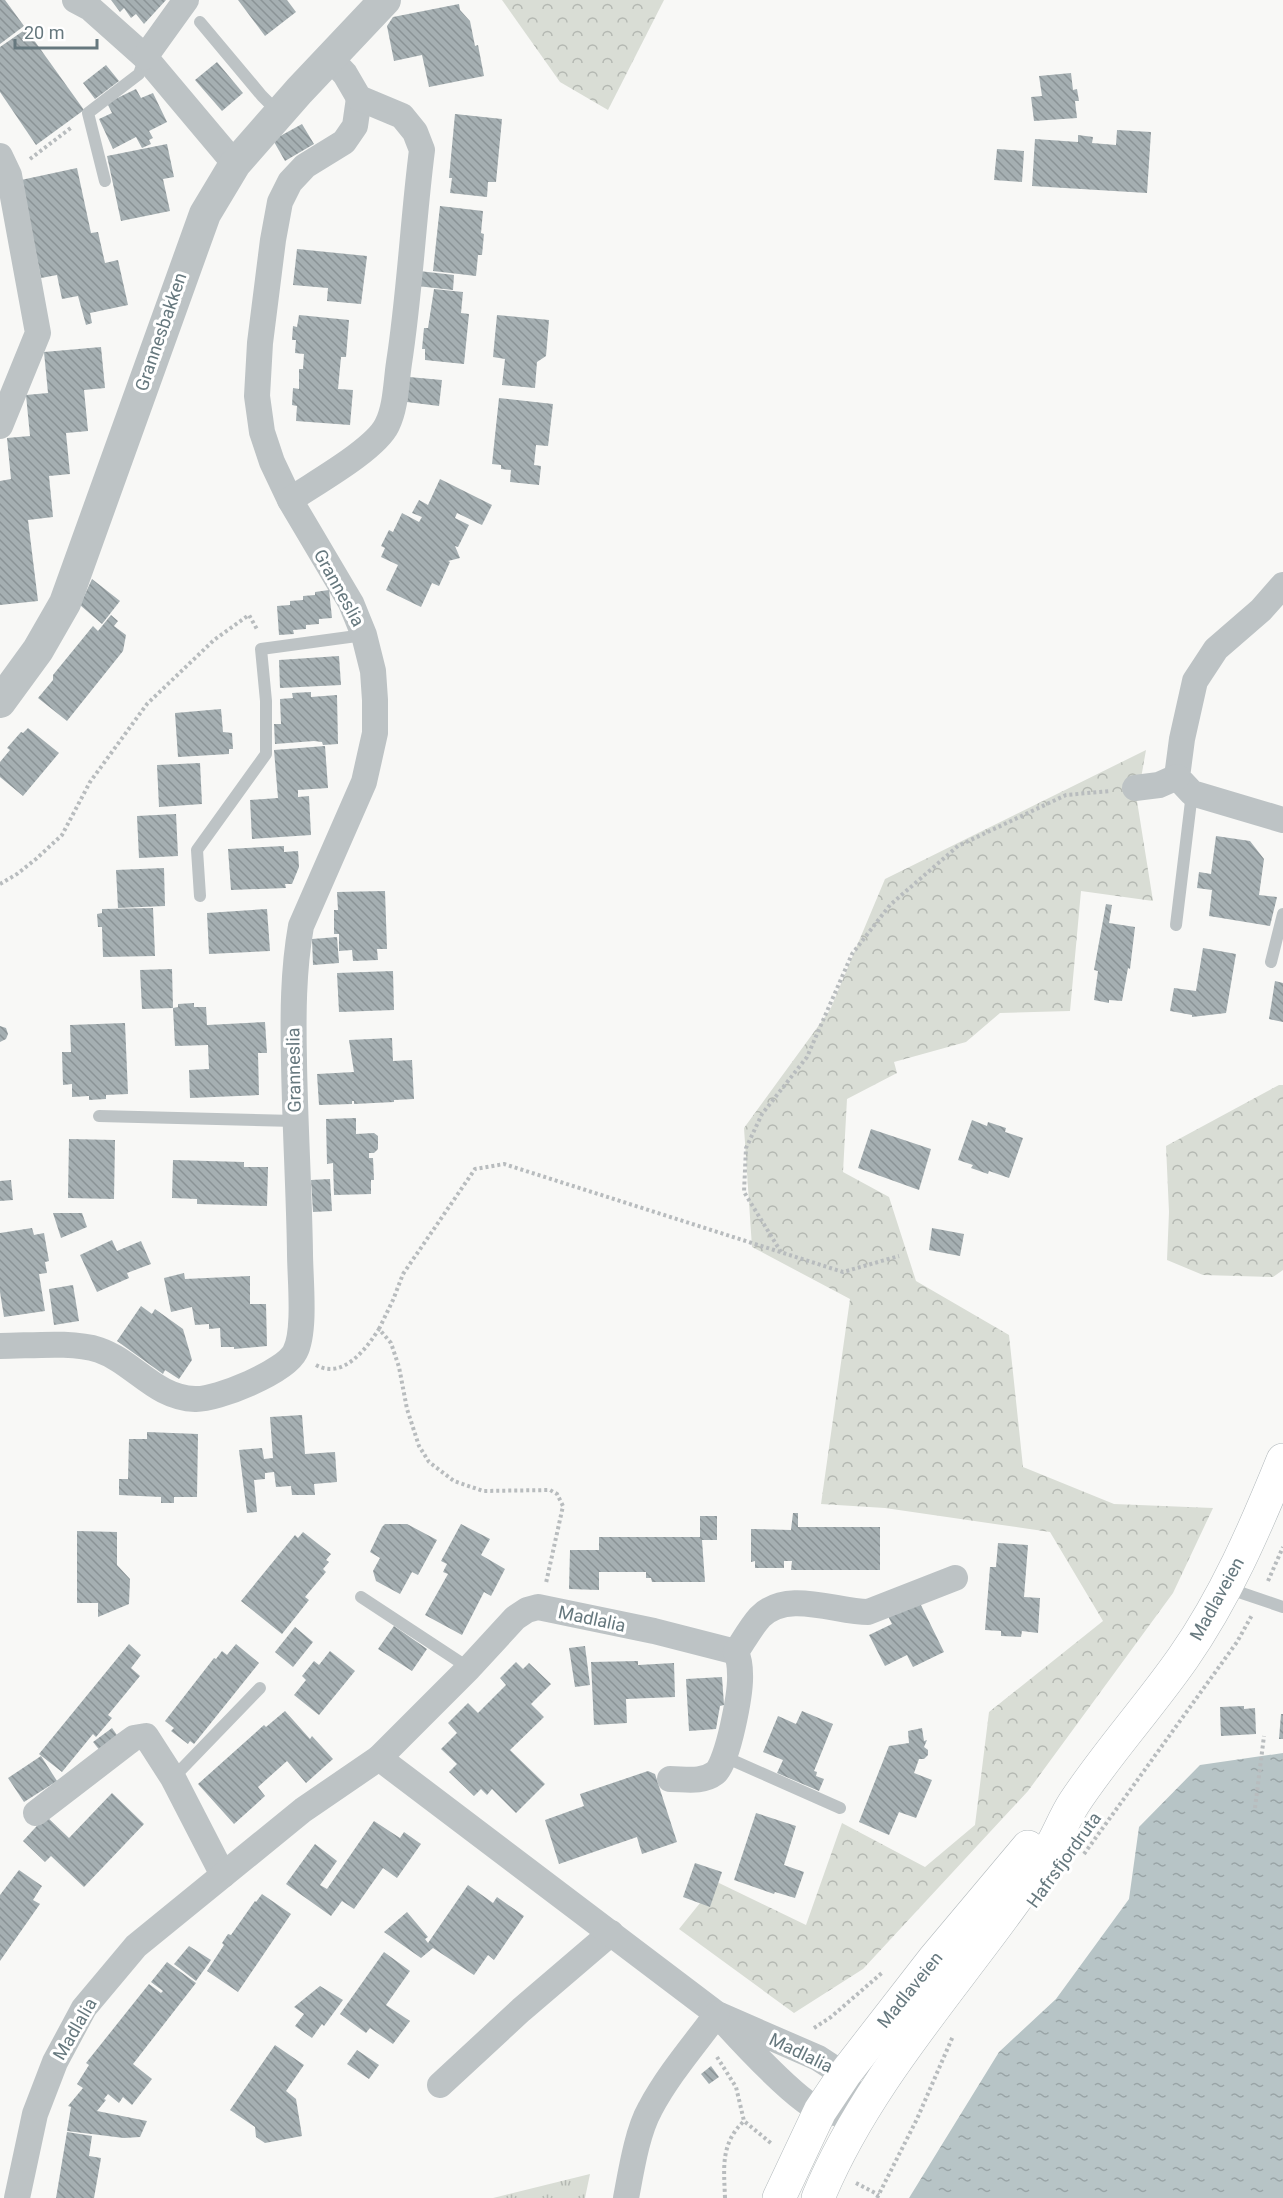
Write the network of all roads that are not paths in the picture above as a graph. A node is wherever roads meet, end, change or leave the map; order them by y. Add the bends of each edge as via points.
1 (75, 0) edge
2 (186, 0) edge
3 (385, 0) edge
4 (200, 21) dead end
5 (145, 57) junction
6 (330, 58) junction
7 (358, 98) junction
8 (280, 114) junction
9 (0, 156) edge
10 (235, 164) junction
11 (105, 181) dead end
12 (0, 426) edge
13 (290, 500) junction
14 (1283, 585) edge
15 (364, 635) junction
16 (0, 702) edge
17 (1185, 785) junction
18 (1135, 788) road end
19 (1283, 820) edge
20 (200, 896) dead end
21 (1283, 914) edge
22 (1176, 925) dead end
23 (1271, 962) dead end
24 (99, 1116) dead end
25 (295, 1121) junction
26 (0, 1346) edge
27 (1283, 1460) edge
28 (955, 1578) dead end
29 (1226, 1587) junction
30 (361, 1597) dead end
31 (1283, 1606) edge
32 (736, 1652) junction
33 (469, 1668) junction
34 (260, 1688) dead end
35 (725, 1757) junction
36 (379, 1758) junction
37 (173, 1778) junction
38 (670, 1779) dead end
39 (1073, 1805) junction
40 (840, 1808) dead end
41 (36, 1813) dead end
42 (223, 1875) junction
43 (611, 1933) junction
44 (717, 2014) junction
45 (844, 2075) junction
46 (440, 2085) dead end
47 (820, 2111) junction
48 (860, 2115) junction
49 (17, 2198) edge
50 (626, 2198) edge
51 (779, 2198) edge
52 (818, 2198) edge

1 - 5 street via 90,8
2 - 5 street
3 - 6 street, Grannesbakken
4 - 8 lane
5 - 10 street
5 - 11 lane via 139,74 88,113
6 - 7 street via 345,74
6 - 8 street, Grannesbakken
7 - 13 street, Granneslia via 355,126 344,142 305,166 290,182 280,202 273,240 257,396 262,432
7 - 13 street via 402,116 415,132 422,150 392,408 387,427 374,441
8 - 10 street, Grannesbakken
9 - 12 street via 9,175 39,333
10 - 16 street, Grannesbakken via 204,214 185,263 65,603 38,650
13 - 15 street, Granneslia via 351,603
14 - 17 street via 1216,649 1195,681 1182,739
15 - 20 lane via 261,649 266,754 197,850
15 - 25 street, Granneslia via 374,671 375,733 364,782 301,926 293,992
17 - 18 street
17 - 19 street
17 - 22 lane
21 - 23 lane
24 - 25 lane
25 - 26 street, Granneslia via 301,1319 300,1339 286,1362 233,1391 195,1399 157,1389 100,1350 74,1344
27 - 29 main road, Madlaveien
28 - 32 street via 868,1612 811,1602 783,1605 761,1615
29 - 31 lane
29 - 39 main road, Madlaveien via 1183,1658
30 - 33 lane
32 - 33 street, Madlalia via 538,1607 515,1618
32 - 35 street via 740,1677
33 - 36 street, Madlalia
34 - 37 lane
35 - 38 street via 720,1768 706,1778
35 - 40 lane
36 - 42 street, Madlalia via 303,1810
36 - 43 street, Madlalia
37 - 41 street via 146,1736 134,1738
37 - 42 street
39 - 45 main road, Madlaveien via 1023,1853 927,1967
39 - 48 main road, Madlaveien via 1047,1854
42 - 49 street, Madlalia via 136,1946 84,2008 55,2062 35,2114
43 - 44 street, Madlalia
43 - 46 street
44 - 45 street, Madlalia via 818,2058
44 - 47 street, Madlalia via 745,2045
44 - 50 street via 649,2110
45 - 47 main road, Madlaveien
45 - 48 street, Madlalia
47 - 48 street
47 - 51 main road, Madlaveien
48 - 52 main road, Madlaveien

